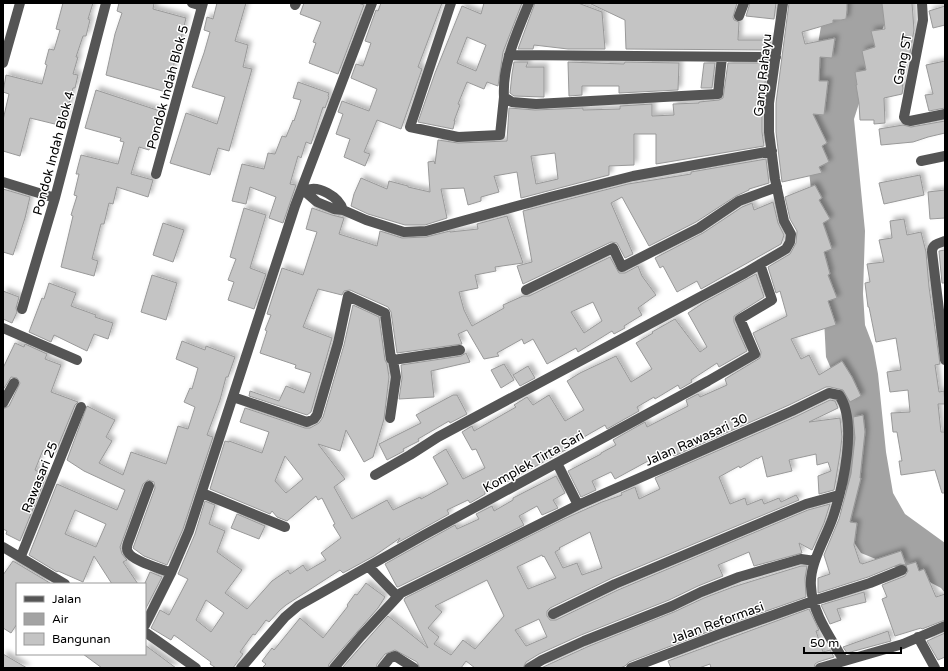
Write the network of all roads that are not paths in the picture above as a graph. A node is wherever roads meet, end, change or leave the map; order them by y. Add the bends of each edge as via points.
1 (20, 3) edge
2 (106, 3) edge
3 (192, 3) edge
4 (372, 3) edge
5 (452, 3) edge
6 (529, 3) edge
7 (744, 3) edge
8 (783, 3) edge
9 (922, 3) edge
10 (203, 4) edge
11 (739, 16) dead end
12 (509, 55) junction
13 (722, 56) junction
14 (776, 57) junction
15 (3, 63) edge
16 (504, 97) junction
17 (945, 114) edge
18 (772, 151) junction
19 (945, 156) edge
20 (921, 161) dead end
21 (156, 174) dead end
22 (3, 182) edge
23 (776, 187) junction
24 (304, 190) junction
25 (55, 198) junction
26 (945, 241) edge
27 (760, 264) junction
28 (526, 290) dead end
29 (22, 309) dead end
30 (3, 328) edge
31 (460, 350) dead end
32 (77, 360) dead end
33 (394, 360) junction
34 (945, 360) edge
35 (14, 383) dead end
36 (233, 397) junction
37 (3, 403) edge
38 (81, 407) dead end
39 (390, 418) dead end
40 (557, 463) junction
41 (375, 474) dead end
42 (149, 486) dead end
43 (202, 493) junction
44 (839, 495) junction
45 (578, 505) junction
46 (285, 527) dead end
47 (3, 547) edge
48 (21, 556) junction
49 (815, 561) junction
50 (369, 567) junction
51 (902, 570) dead end
52 (171, 573) junction
53 (63, 583) edge
54 (397, 596) junction
55 (813, 601) junction
56 (553, 614) dead end
57 (146, 623) edge
58 (945, 626) edge
59 (146, 633) edge
60 (918, 637) junction
61 (848, 660) junction
62 (193, 667) edge
63 (241, 668) edge
64 (334, 668) edge
65 (382, 668) edge
66 (414, 668) edge
67 (529, 668) edge
68 (631, 668) edge
69 (820, 668) edge
70 (860, 668) edge
71 (935, 668) edge

1 - 15 street
2 - 25 street, Pondok Indah Blok 4
3 - 10 street
4 - 24 street
5 - 16 street via 410,126 458,137 500,135
6 - 12 street
7 - 11 street
8 - 14 street, Gang Rahayu
9 - 17 street, Gang ST via 923,20 904,117 910,121
10 - 21 street, Pondok Indah Blok 5
12 - 13 street
12 - 16 street
13 - 14 street
13 - 16 street via 718,94 536,104 512,102
14 - 18 street, Gang Rahayu via 769,103
18 - 23 street, Gang Rahayu
18 - 24 street via 634,176 426,231 404,232 366,220 317,202
19 - 20 street
22 - 25 street
23 - 27 street, Gang Rahayu via 784,221 791,234 790,242 786,248
23 - 28 street via 739,201 699,228 622,267 614,248
24 - 36 street
25 - 29 street, Pondok Indah Blok 4
26 - 34 street via 937,243 932,252
27 - 40 street, Komplek Tirta Sari via 772,300 740,319 755,354
27 - 41 street via 438,437
30 - 32 street
31 - 33 street
33 - 36 street via 391,359 385,313 348,296 338,343 314,419 307,422
33 - 39 street via 396,377
35 - 37 street
36 - 43 street
38 - 48 street, Rawasari 25
40 - 45 street
40 - 50 street, Komplek Tirta Sari
42 - 52 street via 127,549 136,559
43 - 46 street
43 - 52 street
44 - 45 street, Jalan Rawasari 30 via 847,462 848,429 842,399 839,395 829,393
44 - 49 street, Jalan Rawasari 30
44 - 56 street via 806,504 616,584
45 - 54 street, Jalan Rawasari 30
47 - 48 street
48 - 53 street
49 - 55 street, Jalan Rawasari 30 via 810,584
49 - 67 street via 791,561 739,577 584,641
50 - 54 street
50 - 63 street, Komplek Tirta Sari via 292,610
51 - 55 street, Jalan Reformasi via 870,584
52 - 57 street
54 - 64 street, Jalan Rawasari 30
55 - 61 street, Jalan Rawasari 30
55 - 68 street, Jalan Reformasi
58 - 60 street
59 - 62 street
60 - 61 street
60 - 71 street
61 - 69 street
61 - 70 street, Jalan Rawasari 30
65 - 66 street via 395,656

